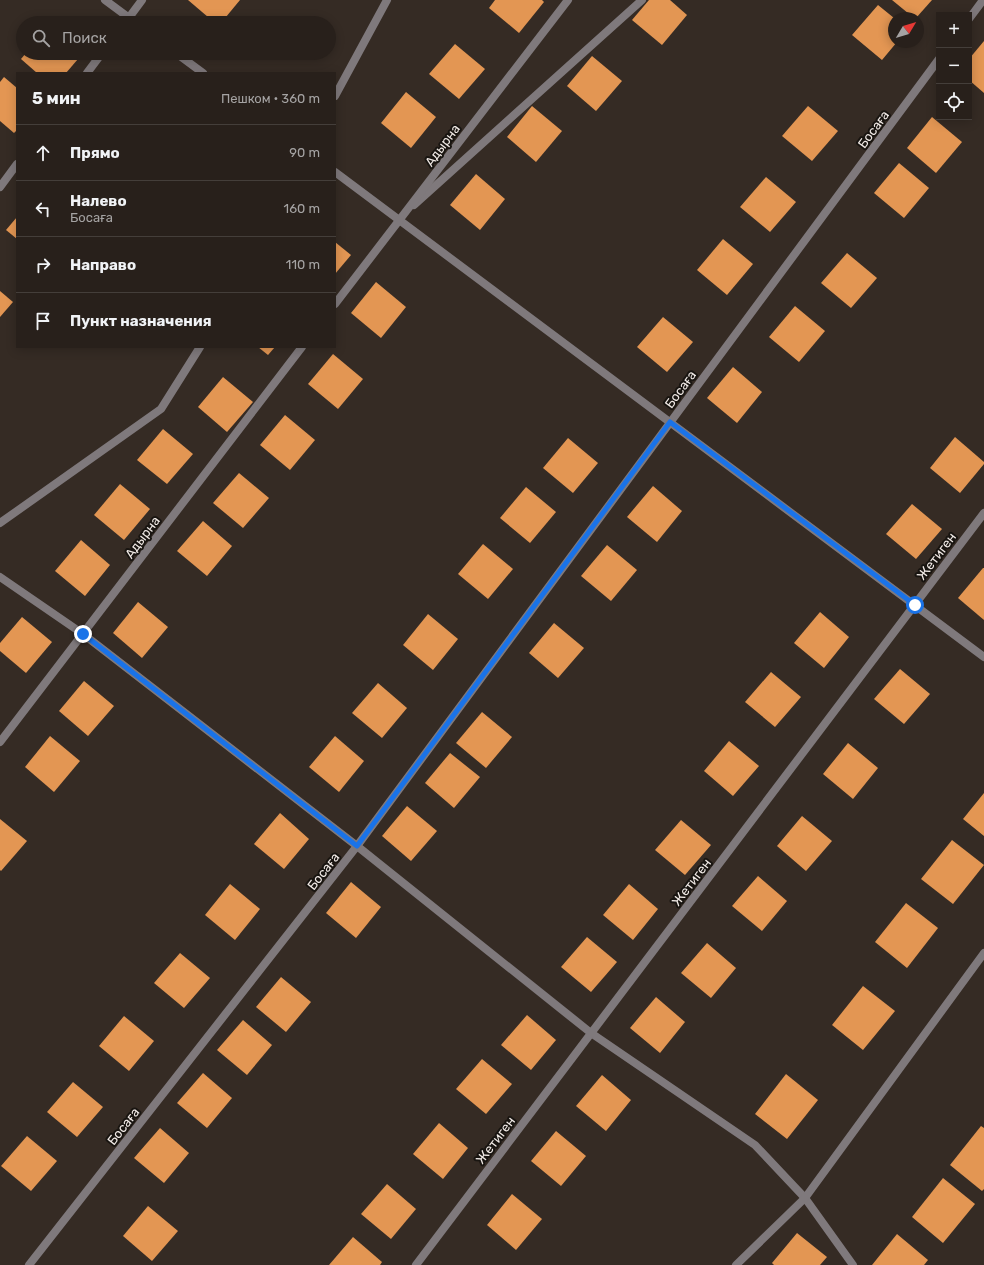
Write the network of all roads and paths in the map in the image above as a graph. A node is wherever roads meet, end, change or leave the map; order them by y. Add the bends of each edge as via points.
1 (105, 0) edge
2 (142, 0) edge
3 (387, 0) edge
4 (568, 0) edge
5 (642, 0) edge
6 (983, 0) edge
7 (972, 15) edge
8 (123, 16) edge
9 (130, 16) edge
10 (97, 60) edge
11 (185, 60) edge
12 (936, 63) edge
13 (88, 72) edge
14 (202, 72) edge
15 (336, 94) edge
16 (16, 165) edge
17 (336, 173) edge
18 (0, 187) edge
19 (406, 212) junction
20 (400, 220) junction
21 (336, 303) edge
22 (199, 348) edge
23 (301, 348) edge
24 (670, 422) junction
25 (984, 513) edge
26 (0, 522) edge
27 (0, 577) edge
28 (915, 605) junction
29 (83, 634) junction
30 (984, 657) edge
31 (0, 742) edge
32 (357, 846) junction
33 (984, 953) edge
34 (591, 1034) junction
35 (805, 1198) junction
36 (29, 1265) edge
37 (416, 1265) edge
38 (736, 1265) edge
39 (853, 1265) edge

1 - 8 street
2 - 9 street
3 - 15 street
4 - 19 street, Адырна
5 - 19 street
6 - 7 street
10 - 13 street
11 - 14 street
12 - 24 street, Босаға
16 - 18 street
17 - 20 street
19 - 20 street, Адырна
20 - 21 street, Адырна
20 - 24 street
22 - 26 street via 161,409
23 - 29 street, Адырна
24 - 28 street
24 - 32 street, Босаға
25 - 28 street, Жетиген
27 - 29 street
28 - 30 street
28 - 34 street, Жетиген
29 - 31 street, Адырна
29 - 32 street
32 - 34 street
32 - 36 street, Босаға
33 - 35 street
34 - 35 street via 755,1144
34 - 37 street, Жетиген
35 - 38 street
35 - 39 street

